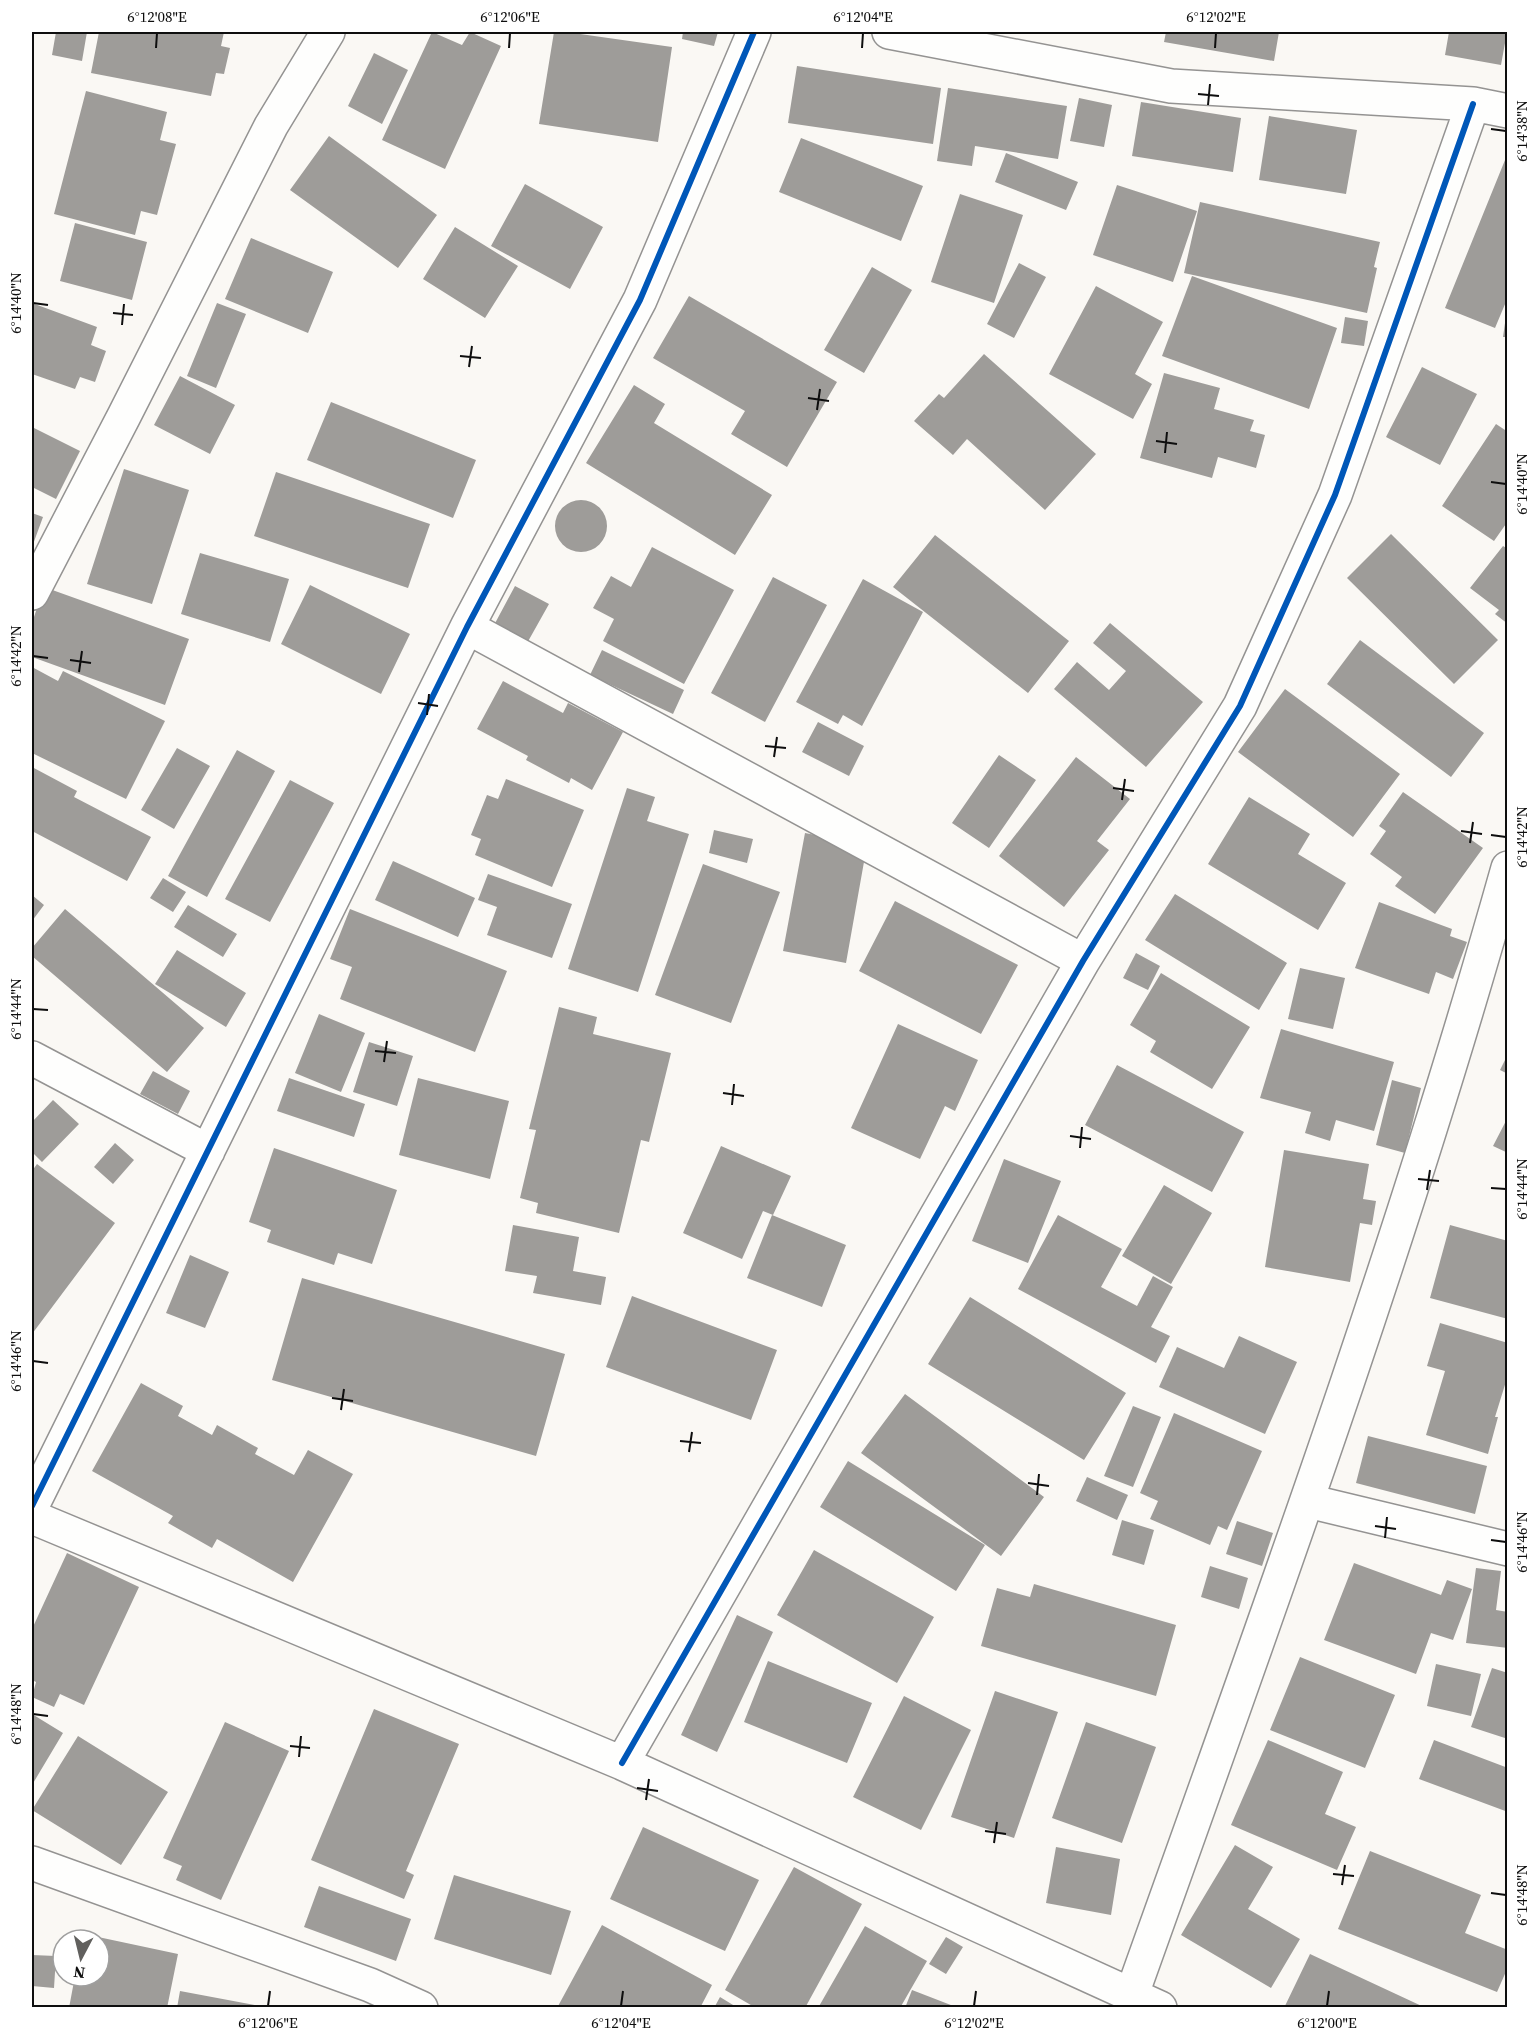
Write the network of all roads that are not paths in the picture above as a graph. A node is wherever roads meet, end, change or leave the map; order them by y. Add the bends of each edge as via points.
1 (328, 32) edge
2 (754, 32) edge
3 (889, 32) edge
4 (1473, 104) junction
5 (1508, 111) edge
6 (32, 593) edge
7 (467, 627) junction
8 (1508, 868) edge
9 (1083, 961) junction
10 (32, 1058) edge
11 (208, 1151) junction
12 (1308, 1501) junction
13 (32, 1506) edge
14 (32, 1517) edge
15 (1508, 1549) edge
16 (622, 1763) junction
17 (32, 1863) edge
18 (1146, 2001) edge
19 (421, 2007) edge

1 - 6 street via 271,126
2 - 7 street via 639,300
3 - 4 street via 1172,86
4 - 5 street
4 - 9 street via 1335,495 1240,706
7 - 9 street
7 - 11 street
8 - 12 street via 1470,1001
9 - 16 street
10 - 11 street
11 - 13 street
12 - 15 street
12 - 18 street
14 - 16 street
16 - 18 street
17 - 19 street

